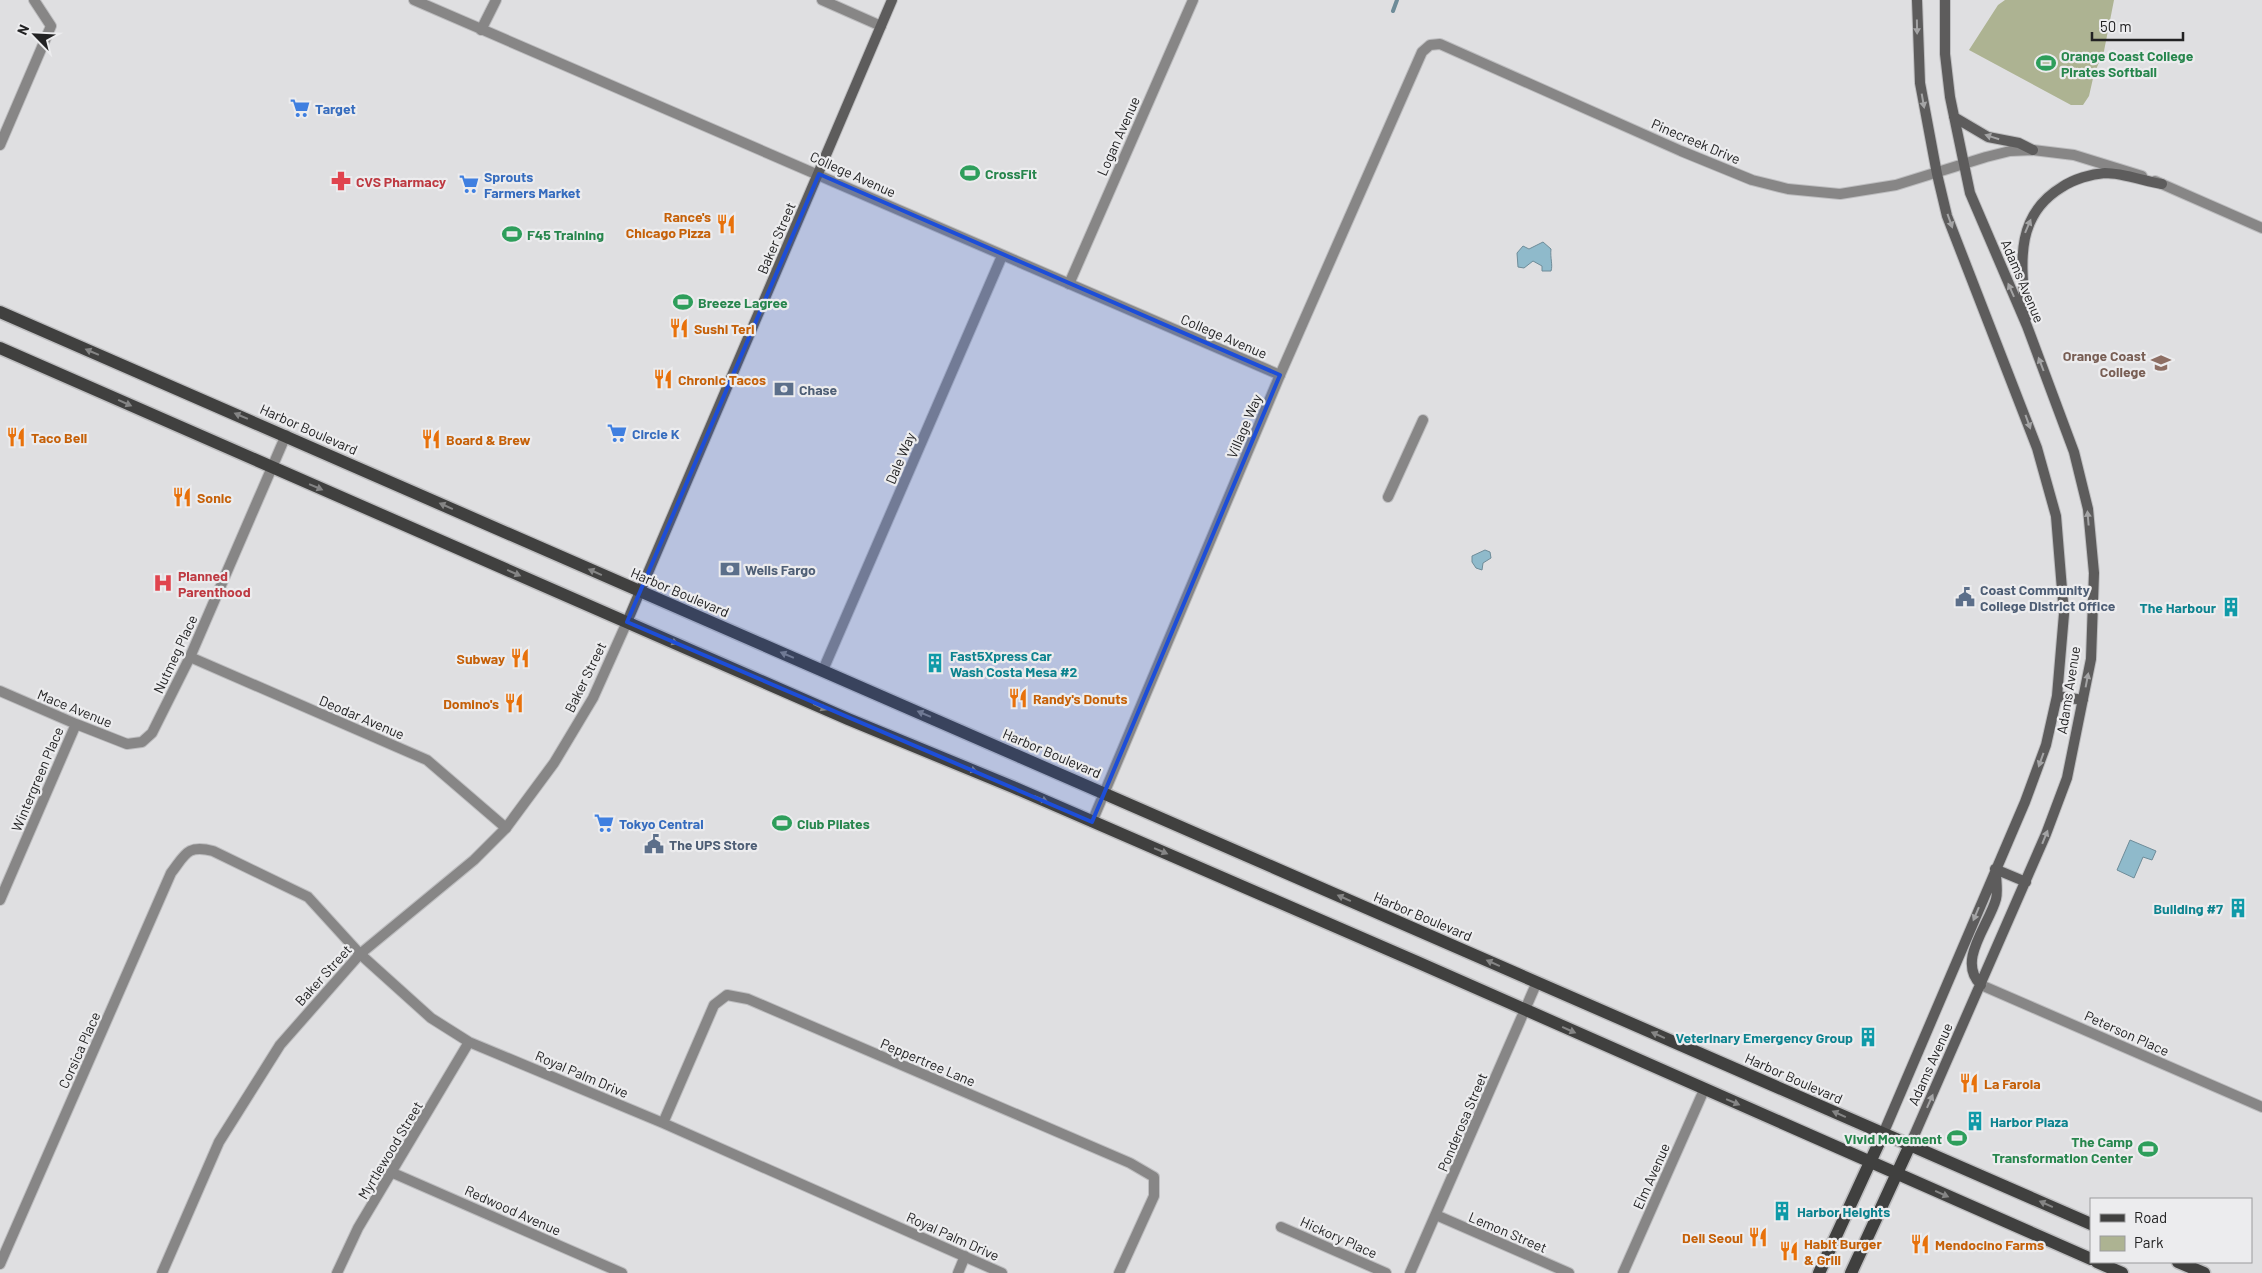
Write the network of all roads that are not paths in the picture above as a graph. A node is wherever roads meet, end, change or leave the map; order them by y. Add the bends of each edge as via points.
1 (34, 0) edge
2 (414, 0) edge
3 (496, 0) edge
4 (822, 0) edge
5 (892, 0) edge
6 (1193, 0) edge
7 (1917, 0) edge
8 (1945, 0) edge
9 (881, 26) junction
10 (481, 30) junction
11 (1430, 46) joint
12 (1954, 116) junction
13 (0, 145) edge
14 (2033, 150) junction
15 (1964, 165) junction
16 (819, 174) junction
17 (1937, 174) junction
18 (2162, 184) junction
19 (2262, 228) edge
20 (1002, 256) junction
21 (1069, 284) junction
22 (0, 312) edge
23 (2026, 326) junction
24 (0, 348) edge
25 (1280, 375) junction
26 (1423, 420) dead end
27 (286, 435) junction
28 (272, 467) junction
29 (1388, 497) dead end
30 (640, 591) junction
31 (627, 622) junction
32 (190, 658) junction
33 (823, 670) junction
34 (0, 691) edge
35 (2057, 696) junction
36 (2083, 700) junction
37 (76, 724) junction
38 (142, 742) joint
39 (1105, 793) junction
40 (1092, 822) junction
41 (506, 828) junction
42 (189, 850) joint
43 (1995, 869) junction
44 (2026, 882) junction
45 (3, 884) edge
46 (0, 900) edge
47 (360, 954) junction
48 (1537, 982) junction
49 (1981, 985) junction
50 (1524, 1010) junction
51 (469, 1042) junction
52 (1704, 1090) junction
53 (2262, 1107) edge
54 (663, 1124) junction
55 (1883, 1134) junction
56 (1910, 1146) junction
57 (1870, 1162) junction
58 (393, 1173) junction
59 (1897, 1175) junction
60 (1436, 1215) junction
61 (2090, 1224) edge
62 (1281, 1227) dead end
63 (965, 1256) junction
64 (2090, 1259) edge
65 (2099, 1263) edge
66 (2180, 1263) edge
67 (0, 1264) edge
68 (162, 1273) edge
69 (337, 1273) edge
70 (622, 1273) edge
71 (958, 1273) edge
72 (1002, 1273) edge
73 (1119, 1273) edge
74 (1386, 1273) edge
75 (1410, 1273) edge
76 (1569, 1273) edge
77 (1623, 1273) edge
78 (1820, 1273) edge
79 (1851, 1273) edge
80 (2122, 1273) edge
81 (2204, 1273) edge

1 - 13 street via 51,26
2 - 10 street, College Avenue
3 - 10 street
4 - 9 street
5 - 9 main road, Baker Street
6 - 21 street, Logan Avenue
7 -> 17 main road, Adams Avenue via 1920,83
8 - 12 main road, Adams Avenue via 1946,54
9 - 16 main road, Baker Street
10 - 16 street, College Avenue
11 - 17 street, Pinecreek Drive via 1440,44 1681,151 1788,189 1840,194 1896,186
11 - 25 street, Village Way via 1422,52
14 -> 12 main road via 2019,143 1988,137
12 - 15 main road, Adams Avenue
14 - 15 street, Pinecreek Drive via 2010,151
14 - 18 street, Pinecreek Drive via 2074,155
15 - 17 street, Pinecreek Drive
23 -> 15 main road, Adams Avenue via 1974,207
16 - 20 street, College Avenue
16 - 30 main road, Baker Street
17 -> 35 main road, Adams Avenue via 1948,216 2038,448 2056,516 2064,614
18 - 19 street, Pinecreek Drive
23 -> 18 main road via 2022,261 2025,234 2030,221 2051,193 2070,182 2106,173
20 - 21 street, College Avenue
20 - 33 street, Dale Way
21 - 25 street, College Avenue
27 -> 22 main road, Harbor Boulevard
36 -> 23 main road, Adams Avenue via 2091,658 2094,573 2088,510 2074,452
24 -> 28 main road
25 - 39 street, Village Way
26 - 29 street
27 - 28 street, Nutmeg Place
30 -> 27 main road, Harbor Boulevard
28 -> 31 main road
28 - 32 street, Nutmeg Place
30 - 31 main road, Baker Street
33 -> 30 main road, Harbor Boulevard
31 -> 40 main road
31 - 41 street, Baker Street via 593,698 554,763
32 - 38 street, Nutmeg Place via 152,733
32 - 41 street, Deodar Avenue via 427,760
39 -> 33 main road, Harbor Boulevard
34 - 37 street, Mace Avenue
35 - 36 main road
35 -> 43 main road, Adams Avenue via 2040,761
44 -> 36 main road, Adams Avenue via 2067,778
37 - 38 street, Mace Avenue via 127,744
37 - 45 street, Wintergreen Place
39 - 40 street, Village Way
48 -> 39 main road, Harbor Boulevard
40 -> 50 main road
41 - 47 street, Baker Street via 474,860
42 - 47 street, Royal Palm Drive via 213,851 308,897
42 - 67 street, Corsica Place via 171,873
43 - 44 main road
43 - 49 main road via 1996,898 1975,946 1971,967 1974,978
43 -> 55 main road, Adams Avenue
44 - 49 main road, Adams Avenue
45 - 46 street, Wintergreen Place
47 - 51 street, Royal Palm Drive via 431,1018
47 - 68 street, Baker Street via 280,1045 244,1101 219,1142
48 - 50 street, Ponderosa Street
55 -> 48 main road, Harbor Boulevard
49 - 53 street, Peterson Place
56 -> 49 main road, Adams Avenue
50 -> 52 main road
50 - 60 street, Ponderosa Street
51 - 54 street, Royal Palm Drive
51 - 58 street, Myrtlewood Street
52 -> 57 main road
52 - 77 street, Elm Avenue
54 - 63 street, Royal Palm Drive
54 - 73 street, Peppertree Lane via 714,1005 727,995 748,999 1130,1163 1154,1177 1154,1196
55 - 56 main road, Harbor Boulevard
55 - 57 main road, Adams Avenue
56 - 59 main road, Adams Avenue
61 -> 56 main road, Harbor Boulevard
57 - 59 main road
57 - 78 main road, Adams Avenue
58 - 69 street, Myrtlewood Street via 358,1228
58 - 70 street, Redwood Avenue
59 -> 64 main road
59 - 79 main road, Adams Avenue
60 - 75 street, Ponderosa Street
60 - 76 street, Lemon Street
62 - 74 street, Hickory Place
63 - 71 street
63 - 72 street, Royal Palm Drive
65 - 80 main road
66 - 81 main road

